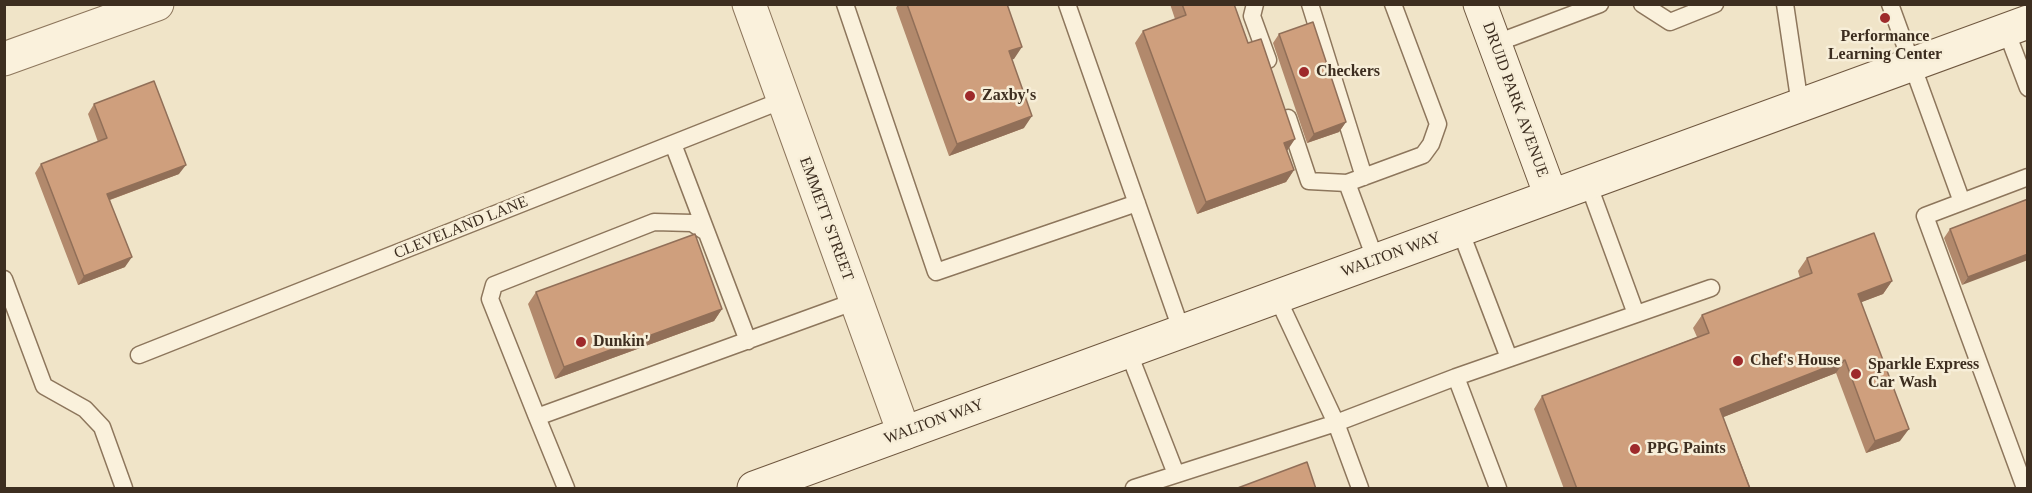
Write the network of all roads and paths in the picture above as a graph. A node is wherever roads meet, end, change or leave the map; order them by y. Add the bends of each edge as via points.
1 (157, 4) edge
2 (748, 4) edge
3 (845, 4) edge
4 (1067, 4) edge
5 (1255, 4) edge
6 (1310, 4) edge
7 (1393, 4) edge
8 (1480, 4) edge
9 (1600, 4) edge
10 (1642, 4) edge
11 (1715, 4) edge
12 (1785, 4) edge
13 (1890, 4) edge
14 (2017, 26) edge
15 (1494, 44) junction
16 (4, 58) edge
17 (1912, 64) junction
18 (1271, 71) edge
19 (2028, 88) edge
20 (783, 100) junction
21 (1283, 104) edge
22 (1800, 105) junction
23 (673, 144) junction
24 (1364, 177) junction
25 (2028, 177) edge
26 (1347, 183) junction
27 (1588, 183) junction
28 (1551, 196) junction
29 (1962, 202) junction
30 (1137, 203) junction
31 (1460, 230) junction
32 (706, 232) junction
33 (1376, 261) junction
34 (4, 279) edge
35 (1711, 288) dead end
36 (1277, 297) junction
37 (856, 301) junction
38 (1636, 314) junction
39 (1182, 332) junction
40 (748, 341) junction
41 (1128, 351) junction
42 (140, 354) dead end
43 (1509, 358) junction
44 (1456, 377) junction
45 (537, 417) junction
46 (1336, 423) junction
47 (904, 433) junction
48 (1176, 474) junction
49 (800, 481) edge
50 (124, 489) edge
51 (566, 489) edge
52 (754, 489) edge
53 (1134, 489) edge
54 (1360, 489) edge
55 (1497, 489) edge
56 (2025, 489) edge

1 - 16 main road
2 - 20 main road, EMMETT STREET
3 - 30 lane via 936,272
4 - 30 lane
5 - 18 lane via 1252,16
6 - 24 lane
7 - 24 lane via 1438,123 1423,154
8 - 15 main road, DRUID PARK AVENUE
9 - 15 lane
10 - 11 lane via 1670,22
12 - 22 lane
13 - 17 lane
14 - 17 main road, WALTON WAY
14 - 19 lane
15 - 28 main road, DRUID PARK AVENUE
17 - 22 main road, WALTON WAY
17 - 29 lane
20 - 23 lane, CLEVELAND LANE
20 - 37 main road, EMMETT STREET
21 - 26 lane via 1309,181
22 - 27 main road, WALTON WAY
23 - 32 lane
23 - 42 lane, CLEVELAND LANE
24 - 26 lane
25 - 29 lane
26 - 33 lane
27 - 28 main road, WALTON WAY
27 - 38 lane
28 - 31 main road, WALTON WAY
29 - 56 lane via 1925,216
30 - 39 lane
31 - 33 main road, WALTON WAY
31 - 43 lane
32 - 40 lane
32 - 45 lane via 692,223 654,222 494,285 490,299
33 - 36 main road, WALTON WAY
34 - 50 lane via 44,386 85,409 102,427
35 - 38 lane
36 - 39 main road, WALTON WAY
36 - 46 lane
37 - 40 lane
37 - 47 main road, EMMETT STREET
38 - 43 lane
39 - 41 main road, WALTON WAY
40 - 45 lane
41 - 47 main road, WALTON WAY
41 - 48 lane
43 - 44 lane
44 - 46 lane
44 - 55 lane
45 - 51 lane
46 - 48 lane
46 - 54 lane
47 - 49 main road, WALTON WAY
48 - 53 lane
49 - 52 main road, WALTON WAY

